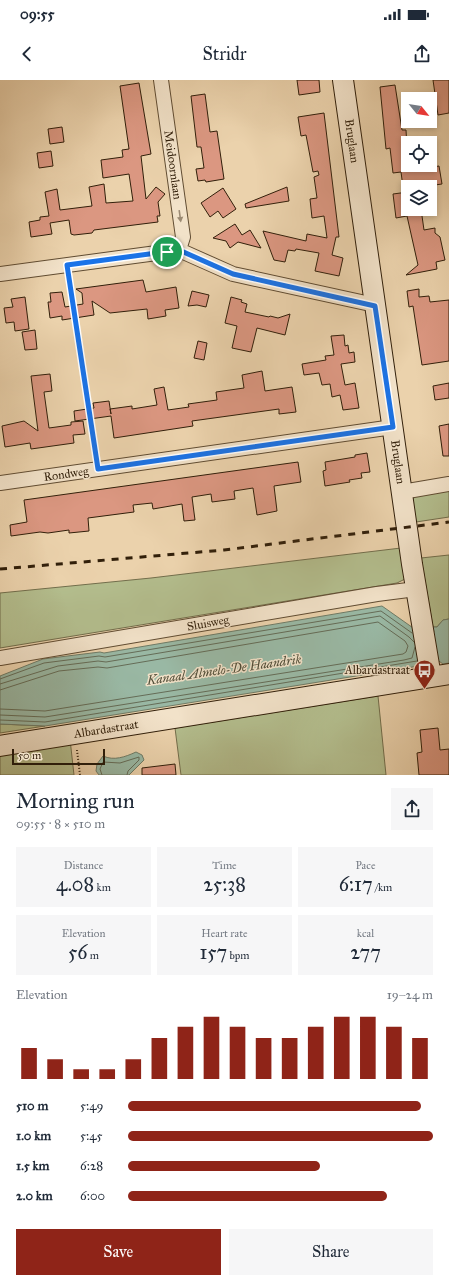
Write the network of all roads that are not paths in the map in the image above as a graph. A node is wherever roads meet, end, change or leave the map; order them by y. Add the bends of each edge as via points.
1 (161, 80) edge
2 (343, 80) edge
3 (179, 250) junction
4 (0, 274) edge
5 (375, 306) junction
6 (393, 427) junction
7 (0, 483) edge
8 (449, 484) edge
9 (402, 492) junction
10 (416, 589) junction
11 (0, 658) edge
12 (440, 676) edge
13 (0, 746) edge

1 -> 3 street, Meidoornlaan via 183,237
2 - 5 street, Bruglaan
3 - 4 street
3 - 5 street via 233,274
5 - 6 street, Bruglaan
6 - 7 street, Rondweg
6 - 9 street, Bruglaan
8 - 9 street
9 - 10 street, Bruglaan
10 - 11 street, Sluisweg
10 - 12 street, Bruglaan via 425,643
12 - 13 street, Albardastraat

